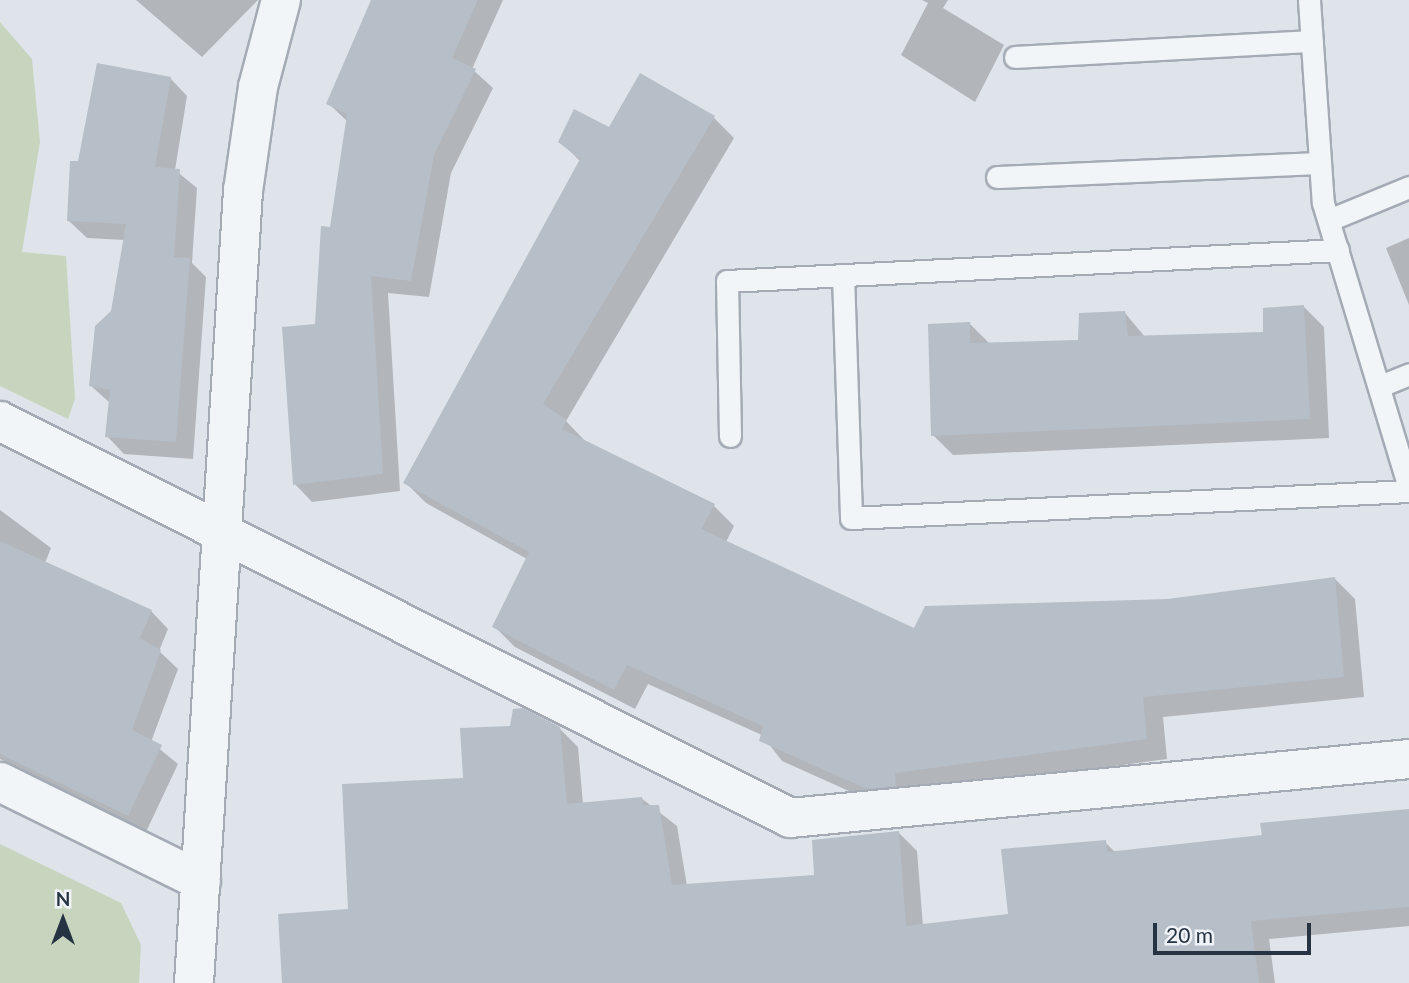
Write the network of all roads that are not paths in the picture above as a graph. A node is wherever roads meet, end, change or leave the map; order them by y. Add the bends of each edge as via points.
1 (281, 0) edge
2 (1309, 0) edge
3 (1312, 41) junction
4 (1015, 57) dead end
5 (1320, 163) junction
6 (997, 177) dead end
7 (1409, 187) edge
8 (1329, 220) junction
9 (1338, 250) junction
10 (843, 275) junction
11 (1409, 374) edge
12 (1380, 386) junction
13 (0, 421) edge
14 (730, 436) dead end
15 (1409, 489) edge
16 (220, 530) junction
17 (1409, 759) edge
18 (0, 782) edge
19 (201, 881) junction
20 (194, 983) edge

1 - 16 street via 257,87 243,191
2 - 3 lane
3 - 4 lane
3 - 5 lane
5 - 6 lane
5 - 8 lane
7 - 8 lane
8 - 9 lane
9 - 10 lane
9 - 12 lane
10 - 14 lane via 727,281
10 - 15 lane via 851,518
11 - 12 lane
12 - 15 lane
13 - 16 street
16 - 17 street via 604,730 790,818
16 - 19 street
18 - 19 street
19 - 20 street

